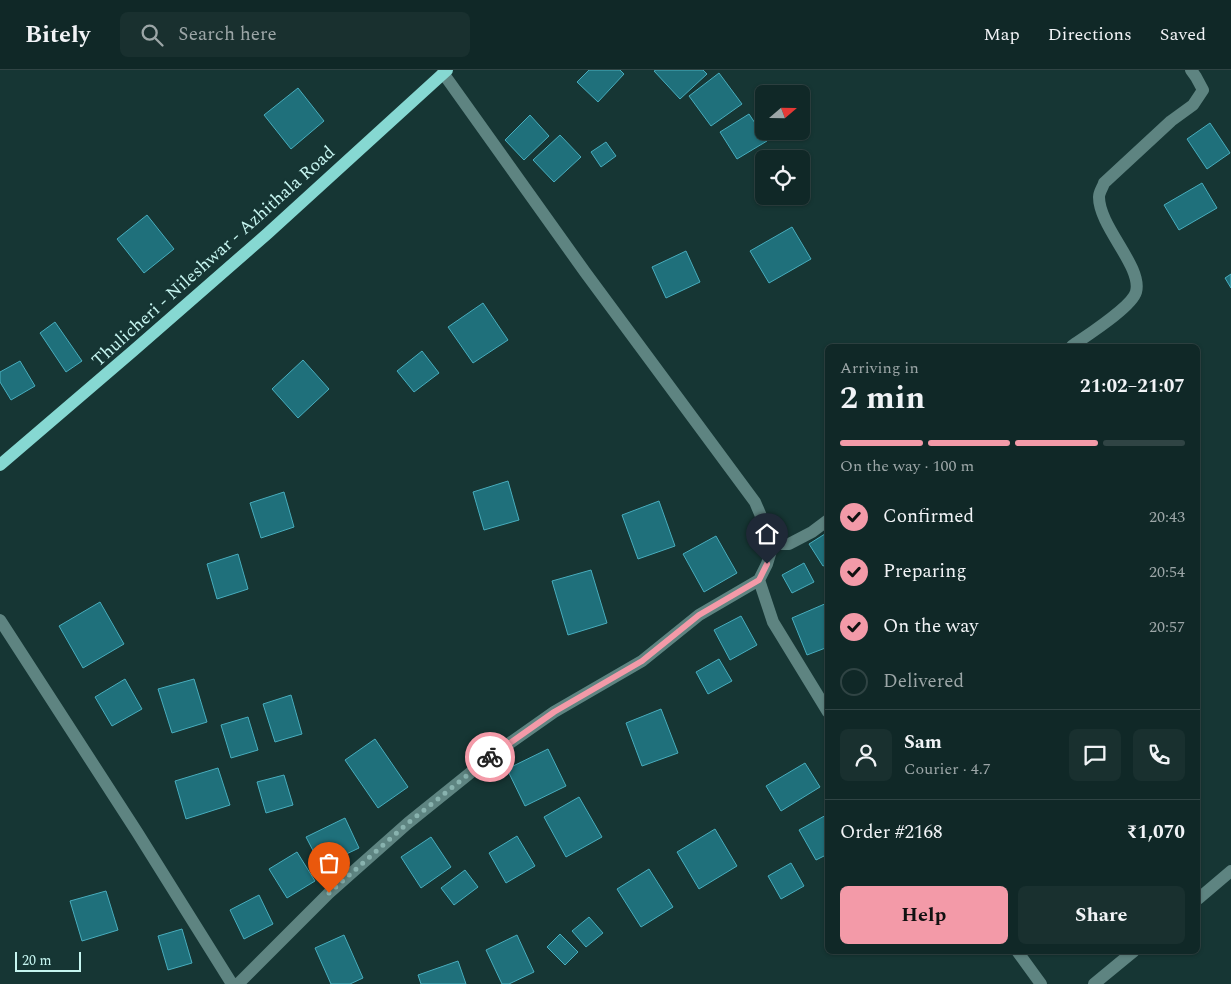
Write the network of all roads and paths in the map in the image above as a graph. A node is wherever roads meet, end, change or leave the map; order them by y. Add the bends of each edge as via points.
1 (1191, 70) edge
2 (445, 72) edge
3 (1075, 344) edge
4 (0, 465) edge
5 (825, 522) edge
6 (773, 544) junction
7 (759, 580) junction
8 (0, 620) edge
9 (825, 707) edge
10 (1231, 871) edge
11 (1200, 897) edge
12 (1020, 954) edge
13 (1130, 954) edge
14 (232, 984) edge
15 (238, 984) edge
16 (1041, 984) edge
17 (1094, 984) edge

1 - 3 street via 1203,90 1193,105 1104,183 1098,195 1102,215 1136,279 1136,293 1118,314
2 - 4 main road, Thulicheri - Nileshwar - Azhithala Road via 133,352
2 - 6 street via 579,264 755,502
5 - 6 street via 789,544
6 - 7 street
7 - 9 street via 773,622
7 - 15 street via 699,615 642,661 554,712 490,757 329,893
8 - 14 street
10 - 11 street
12 - 16 street
13 - 17 street

